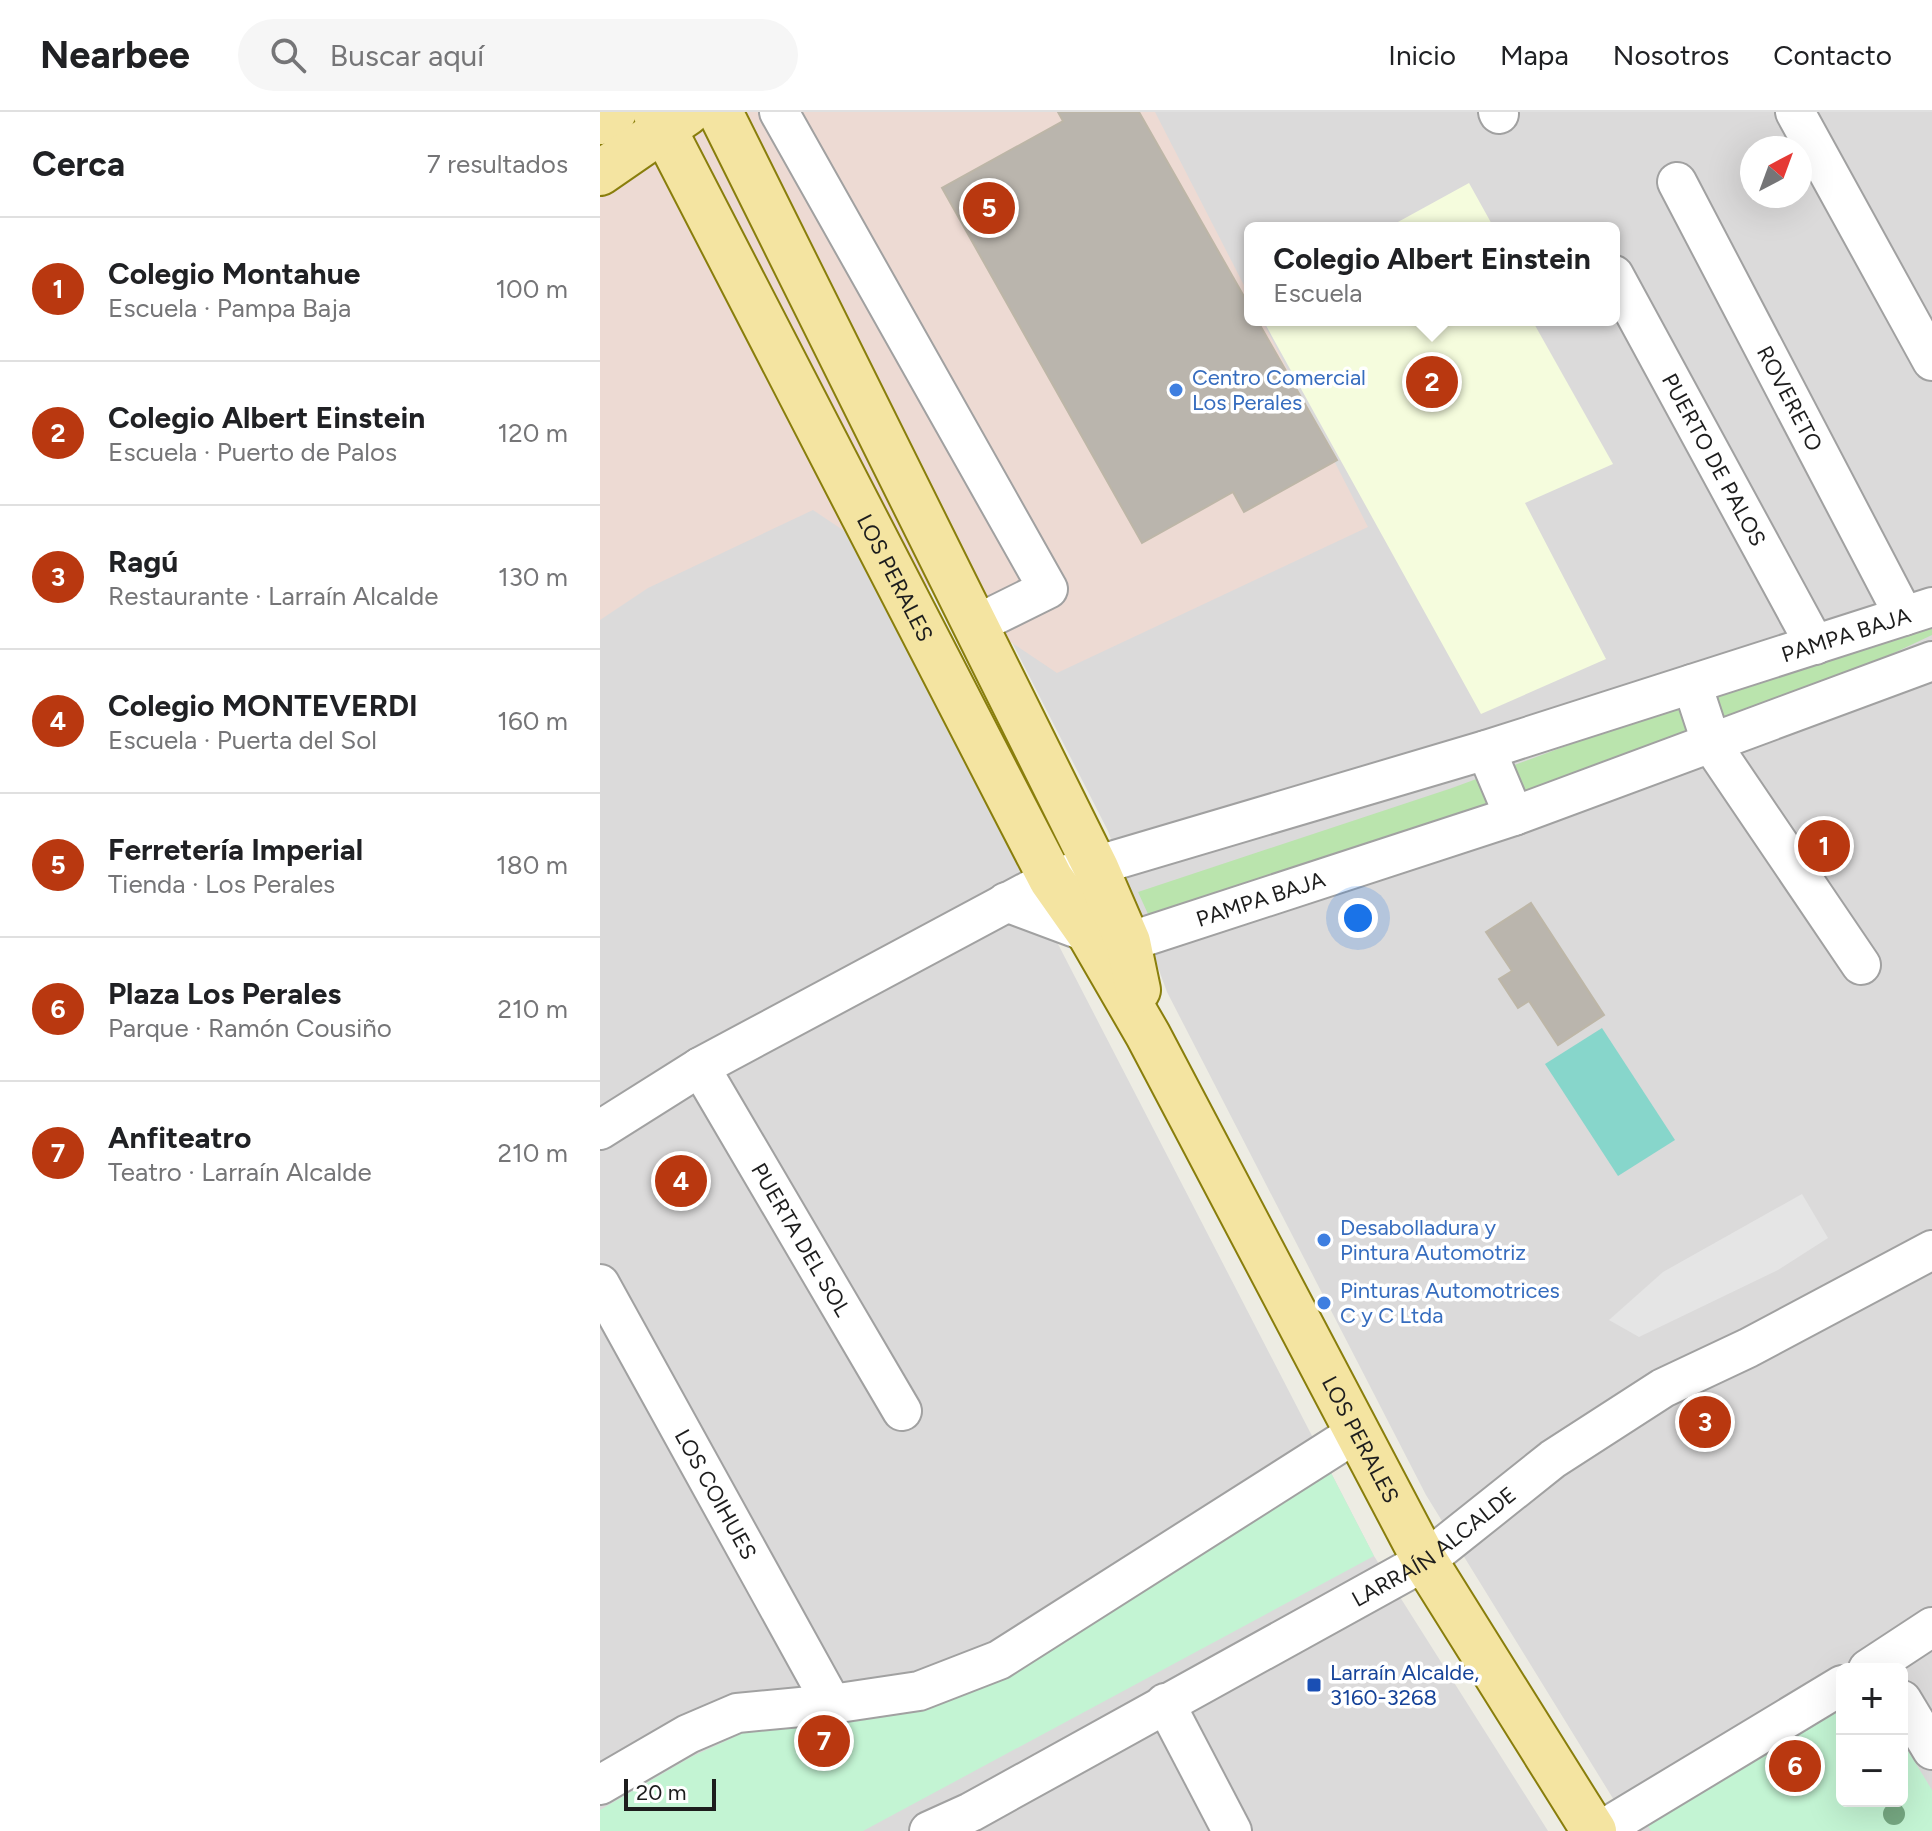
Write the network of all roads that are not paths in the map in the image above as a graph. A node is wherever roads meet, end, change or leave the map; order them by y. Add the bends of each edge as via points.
1 (614, 112) edge
2 (720, 112) edge
3 (779, 112) edge
4 (1795, 112) edge
5 (669, 117) edge
6 (600, 122) edge
7 (600, 173) edge
8 (1677, 182) dead end
9 (1620, 286) edge
10 (1932, 361) edge
11 (860, 393) junction
12 (809, 409) junction
13 (1918, 611) edge
14 (975, 625) junction
15 (1815, 645) junction
16 (1932, 661) edge
17 (1692, 684) junction
18 (1712, 745) junction
19 (1486, 750) junction
20 (1514, 816) junction
21 (1096, 868) junction
22 (1051, 879) junction
23 (1006, 902) junction
24 (1109, 938) junction
25 (1861, 965) dead end
26 (700, 1067) junction
27 (600, 1130) edge
28 (1932, 1250) edge
29 (600, 1284) edge
30 (902, 1411) dead end
31 (1356, 1433) junction
32 (1425, 1561) junction
33 (1932, 1627) edge
34 (1882, 1663) edge
35 (1836, 1689) edge
36 (1165, 1703) junction
37 (832, 1704) junction
38 (1908, 1710) edge
39 (1932, 1750) edge
40 (600, 1785) edge
41 (976, 1821) edge
42 (929, 1831) edge
43 (1232, 1831) edge
44 (1597, 1831) edge

1 - 6 main road
2 - 11 main road, LOS PERALES
3 - 14 street via 1048,589
4 - 10 street
5 - 7 main road
5 - 12 main road, LOS PERALES
8 - 13 street, ROVERETO
9 - 15 street, PUERTO DE PALOS
11 - 12 main road via 837,385
11 - 14 main road, LOS PERALES
12 - 22 main road, LOS PERALES
13 - 15 street, PAMPA BAJA
14 - 21 main road, LOS PERALES
15 - 17 street, PAMPA BAJA
16 - 18 street, PAMPA BAJA
17 - 18 street
17 - 19 street, PAMPA BAJA
18 - 20 street, PAMPA BAJA
18 - 25 street
19 - 20 street
19 - 21 street, PAMPA BAJA
20 - 24 street, PAMPA BAJA
21 - 22 street, PAMPA BAJA
21 - 24 main road, LOS PERALES
22 - 23 street, PAMPA BAJA
22 - 24 main road, LOS PERALES
23 - 24 street
23 - 26 street, PAMPA BAJA
24 - 31 main road, LOS PERALES via 1148,1035
26 - 27 street, PAMPA BAJA
26 - 30 street, PUERTA DEL SOL
28 - 32 street, LARRAÍN ALCALDE via 1663,1388 1553,1459
29 - 37 street, LOS COIHUES
31 - 32 main road, LOS PERALES
31 - 37 street via 999,1660 919,1691
32 - 36 street, LARRAÍN ALCALDE
32 - 44 main road, LOS PERALES
33 - 34 street
35 - 44 street
36 - 41 street, LARRAÍN ALCALDE
36 - 43 street
37 - 40 street via 737,1713 688,1734
38 - 39 street
41 - 42 street, LARRAÍN ALCALDE

